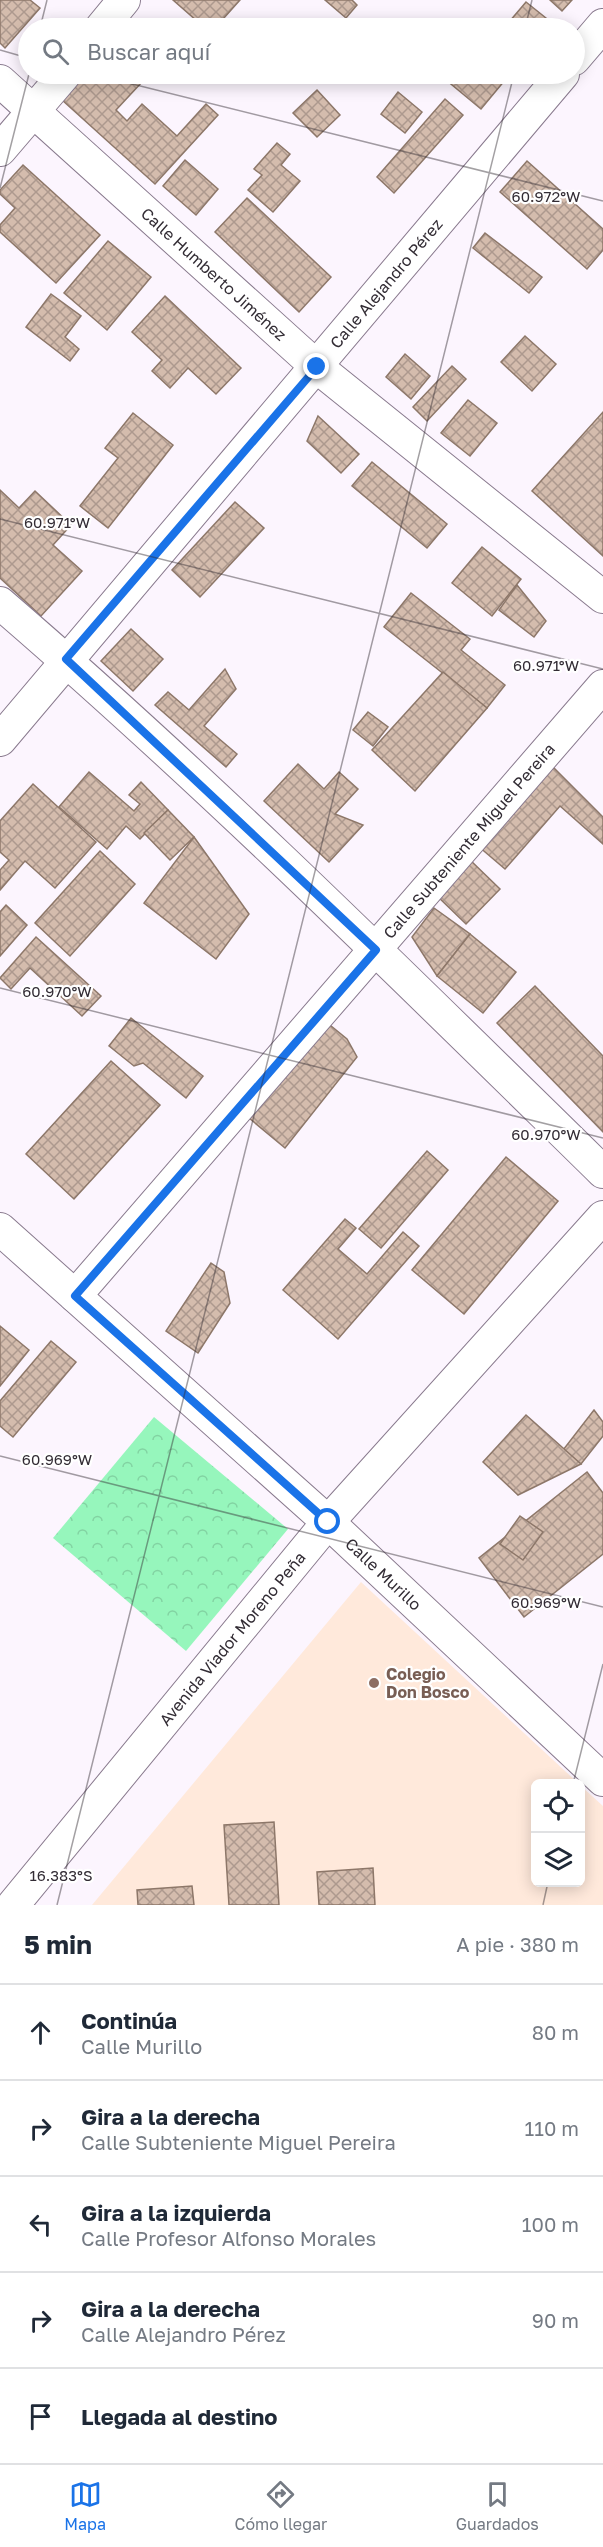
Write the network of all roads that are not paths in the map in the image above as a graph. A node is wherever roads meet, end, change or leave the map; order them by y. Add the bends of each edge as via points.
1 (124, 0) edge
2 (109, 18) edge
3 (603, 25) edge
4 (585, 46) edge
5 (0, 81) edge
6 (57, 84) edge
7 (554, 84) edge
8 (35, 111) junction
9 (0, 150) edge
10 (317, 367) junction
11 (603, 597) edge
12 (0, 603) edge
13 (66, 659) junction
14 (603, 686) edge
15 (0, 740) edge
16 (376, 950) junction
17 (603, 1172) edge
18 (603, 1217) edge
19 (0, 1229) edge
20 (75, 1296) junction
21 (328, 1522) junction
22 (603, 1780) edge
23 (12, 1905) edge

1 - 2 street
3 - 4 street
5 - 8 street, Calle Humberto Jiménez
6 - 8 street
7 - 10 street, Calle Alejandro Pérez
8 - 9 street
8 - 10 street, Calle Humberto Jiménez
10 - 11 street, Calle Humberto Jiménez
10 - 13 street, Calle Alejandro Pérez
12 - 13 street
13 - 15 street, Calle Alejandro Pérez
13 - 16 street
14 - 16 street, Calle Subteniente Miguel Pereira
16 - 17 street
16 - 20 street, Calle Subteniente Miguel Pereira
18 - 21 street, Avenida Viador Moreno Peña
19 - 20 street, Calle Murillo
20 - 21 street, Calle Murillo
21 - 22 street, Calle Murillo
21 - 23 street, Avenida Viador Moreno Peña

